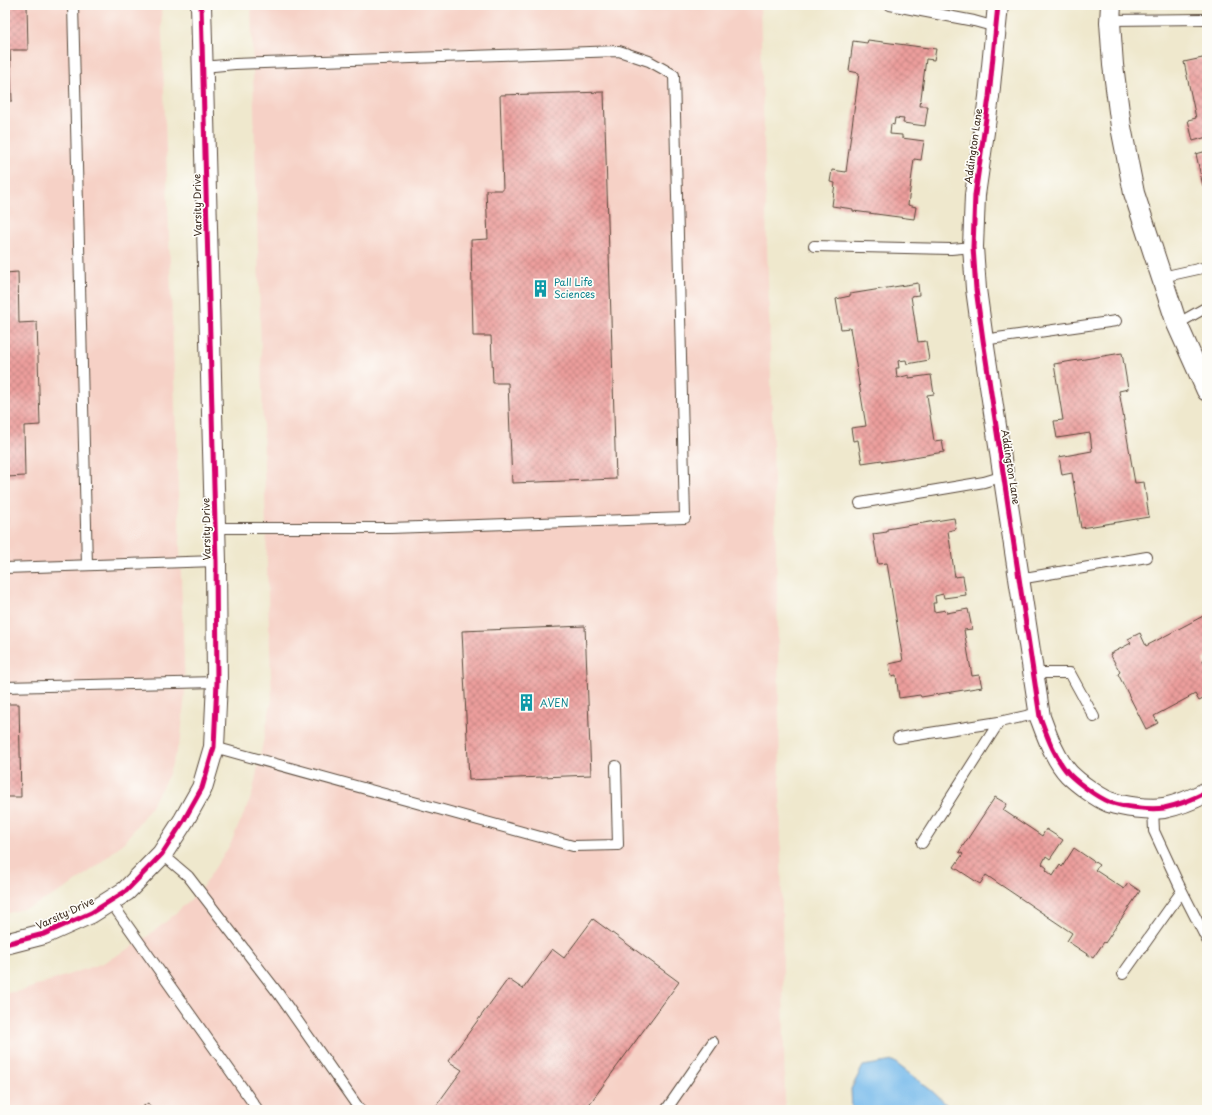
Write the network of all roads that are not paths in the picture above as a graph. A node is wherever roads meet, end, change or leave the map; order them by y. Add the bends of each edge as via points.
1 (73, 5) edge
2 (201, 5) edge
3 (890, 5) edge
4 (998, 5) edge
5 (1111, 12) edge
6 (1207, 20) edge
7 (996, 27) junction
8 (203, 67) junction
9 (814, 246) dead end
10 (972, 247) junction
11 (1207, 267) edge
12 (1162, 277) junction
13 (1207, 307) edge
14 (1116, 321) dead end
15 (1177, 324) junction
16 (983, 340) junction
17 (1207, 391) edge
18 (1004, 476) junction
19 (860, 503) dead end
20 (215, 528) junction
21 (1147, 557) dead end
22 (216, 561) junction
23 (87, 565) junction
24 (5, 568) edge
25 (1019, 579) junction
26 (1034, 673) junction
27 (217, 682) junction
28 (5, 687) edge
29 (1039, 713) junction
30 (1094, 717) dead end
31 (999, 722) junction
32 (898, 738) dead end
33 (214, 747) junction
34 (616, 766) dead end
35 (1207, 792) edge
36 (1153, 808) junction
37 (922, 843) dead end
38 (162, 854) junction
39 (1182, 892) junction
40 (110, 901) junction
41 (1207, 940) edge
42 (5, 944) edge
43 (1123, 974) dead end
44 (713, 1042) dead end
45 (258, 1110) edge
46 (360, 1110) edge
47 (666, 1110) edge

1 - 23 lane
2 - 8 street, Varsity Drive
3 - 7 lane
4 - 7 street, Addington Lane
5 - 6 lane
5 - 12 street via 1112,65 1121,127 1134,194
7 - 10 street, Addington Lane via 975,195
8 - 20 street, Varsity Drive
8 - 20 lane via 619,51 649,61 674,75 685,518 390,528
9 - 10 lane
10 - 16 street, Addington Lane
11 - 12 lane
12 - 15 street
13 - 15 lane
14 - 16 lane
15 - 17 street
16 - 18 street, Addington Lane
18 - 19 lane via 984,482
18 - 25 street, Addington Lane
20 - 22 street, Varsity Drive
21 - 25 lane
22 - 23 lane
22 - 27 street, Varsity Drive
23 - 24 lane
25 - 26 street, Addington Lane
26 - 29 street, Addington Lane
26 - 30 lane via 1070,673
27 - 28 lane
27 - 33 street, Varsity Drive
29 - 31 lane
29 - 36 street, Addington Lane via 1050,746 1069,774 1109,802 1135,808
31 - 32 lane
31 - 37 lane
33 - 34 lane via 573,846 618,845
33 - 38 street, Varsity Drive via 202,788
35 - 36 street, Addington Lane via 1190,801 1164,808
36 - 39 lane via 1154,831
38 - 40 street, Varsity Drive via 126,891
38 - 46 lane via 188,876 278,993
39 - 41 lane
39 - 43 lane
40 - 42 street, Varsity Drive via 91,913 44,934
40 - 45 lane
44 - 47 lane

